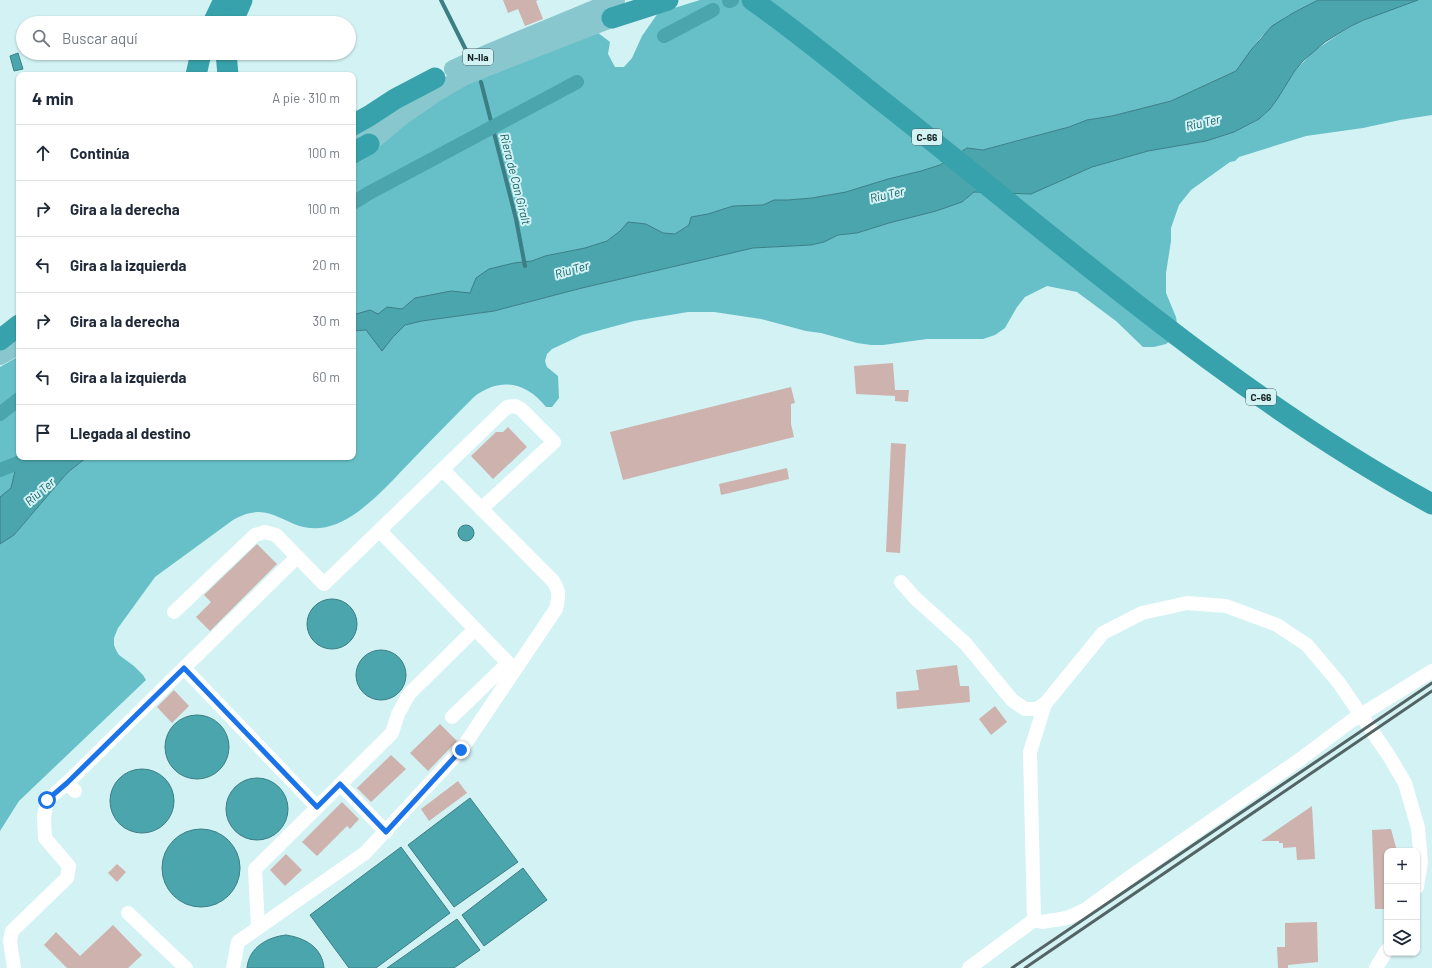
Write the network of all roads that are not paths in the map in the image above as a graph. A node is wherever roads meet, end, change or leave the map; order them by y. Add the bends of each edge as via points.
1 (224, 0) edge
2 (242, 0) edge
3 (656, 0) edge
4 (668, 0) edge
5 (752, 0) edge
6 (614, 9) edge
7 (216, 16) edge
8 (235, 16) edge
9 (199, 60) edge
10 (226, 60) edge
11 (227, 60) edge
12 (197, 72) edge
13 (225, 72) edge
14 (228, 72) edge
15 (435, 78) junction
16 (356, 123) edge
17 (357, 148) edge
18 (16, 327) edge
19 (16, 332) edge
20 (0, 340) edge
21 (16, 346) edge
22 (0, 356) edge
23 (443, 470) junction
24 (1432, 504) edge
25 (481, 509) junction
26 (380, 531) junction
27 (297, 557) junction
28 (901, 582) dead end
29 (174, 612) dead end
30 (475, 629) junction
31 (511, 667) junction
32 (184, 668) junction
33 (1432, 671) edge
34 (1045, 704) junction
35 (452, 717) dead end
36 (340, 784) junction
37 (317, 807) junction
38 (386, 832) junction
39 (1417, 884) edge
40 (128, 913) dead end
41 (1034, 920) junction
42 (258, 928) junction
43 (1384, 955) edge
44 (14, 968) edge
45 (186, 968) edge
46 (233, 968) edge
47 (969, 968) edge
48 (1376, 968) edge

1 - 7 highway
2 - 8 highway
3 - 6 main road, N-IIa
4 - 6 highway
5 - 24 highway, C-66 via 1100,276 1200,352 1330,444
6 - 15 main road, N-IIa via 493,51
6 - 17 main road, N-IIa via 465,76 434,94
9 - 12 highway
10 - 13 highway
11 - 14 highway
15 - 16 highway
15 - 17 main road, N-IIa via 396,105
18 - 20 highway
19 - 20 main road
21 - 22 main road
23 - 25 street
23 - 25 street via 507,407 521,408 554,442
23 - 26 street
25 - 31 street via 558,589 556,609
26 - 27 street via 324,584
26 - 30 street
27 - 29 street via 276,535 265,532 255,535
27 - 32 street
28 - 34 street via 965,644 1012,700 1025,710 1036,709
30 - 31 street
30 - 36 street via 409,694 398,714 392,733
31 - 35 street
31 - 38 street via 461,750
32 - 37 street
32 - 44 street via 71,787 47,800 44,817 45,838 69,866 67,878 12,931 10,941
33 - 41 street via 1351,721 1085,910 1067,918 1042,922
34 - 39 street via 1103,633 1142,613 1187,603 1226,606 1277,625 1308,645 1339,683 1405,784 1418,828 1421,862
34 - 41 street via 1030,752
36 - 37 street
36 - 38 street
37 - 42 street via 255,869
38 - 42 street via 366,854
40 - 45 street
41 - 47 street
42 - 46 street via 238,942
43 - 48 street

